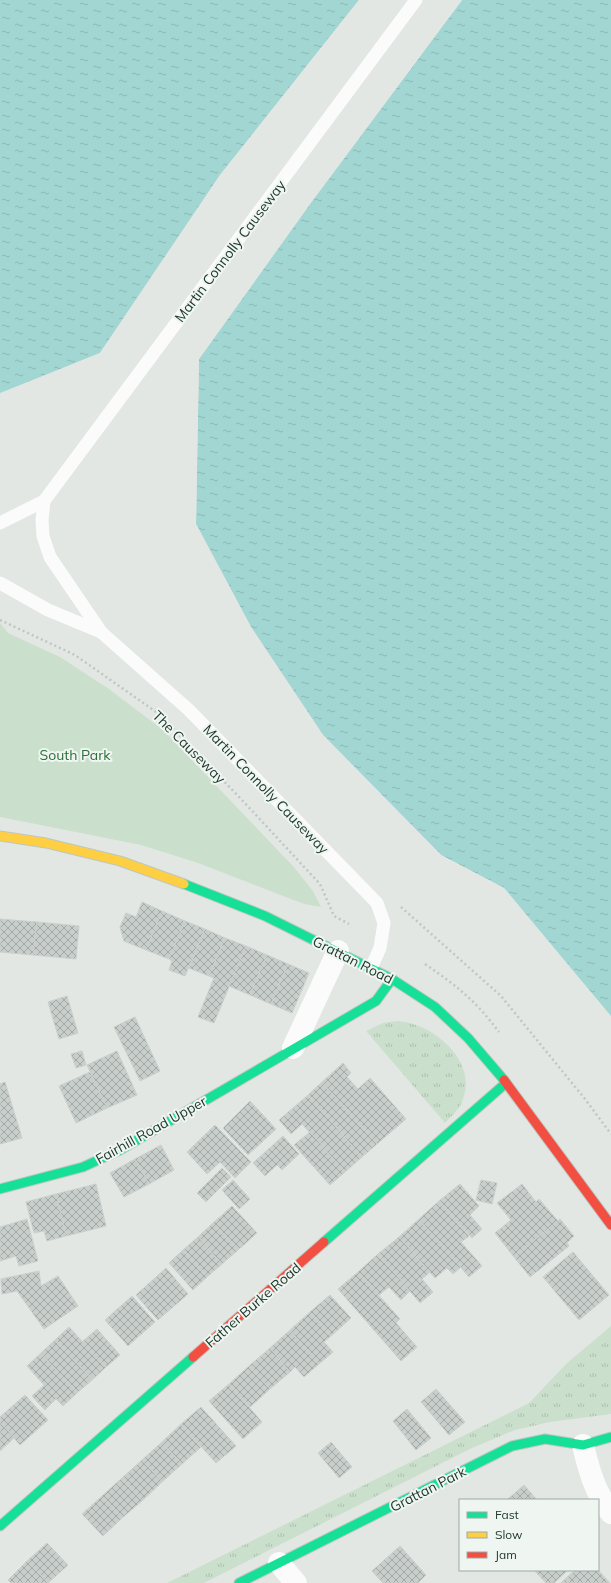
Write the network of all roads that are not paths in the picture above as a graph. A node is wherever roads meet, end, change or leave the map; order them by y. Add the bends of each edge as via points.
1 (416, 0) edge
2 (44, 501) junction
3 (0, 523) edge
4 (0, 583) edge
5 (101, 632) junction
6 (0, 836) edge
7 (338, 952) junction
8 (371, 968) junction
9 (392, 979) junction
10 (293, 1048) junction
11 (506, 1083) junction
12 (0, 1189) edge
13 (611, 1225) edge
14 (611, 1437) edge
15 (583, 1445) junction
16 (611, 1513) edge
17 (0, 1526) edge
18 (279, 1564) junction
19 (239, 1583) edge
20 (296, 1583) edge

1 - 2 lane, Martin Connolly Causeway
2 - 3 lane, Martin Connolly Causeway
2 - 5 lane, Martin Connolly Causeway via 42,520 50,557
4 - 5 lane, Martin Connolly Causeway via 48,610
5 - 8 lane, Martin Connolly Causeway via 189,710 377,903 384,928 380,948
6 - 7 street, Grattan Road via 46,843 120,861 206,891 265,916
7 - 8 street, Grattan Road
7 - 10 street
8 - 9 street, Grattan Road
9 - 10 street, Fairhill Road Upper via 376,1001
9 - 11 street, Grattan Road via 435,1007 468,1038
10 - 12 street, Fairhill Road Upper via 120,1150 83,1167
11 - 13 street, Grattan Road
11 - 17 street, Father Burke Road
14 - 15 street, Grattan Park
15 - 16 street via 599,1497
15 - 18 street, Grattan Park via 545,1439 512,1446
18 - 19 street, Grattan Park
18 - 20 street

